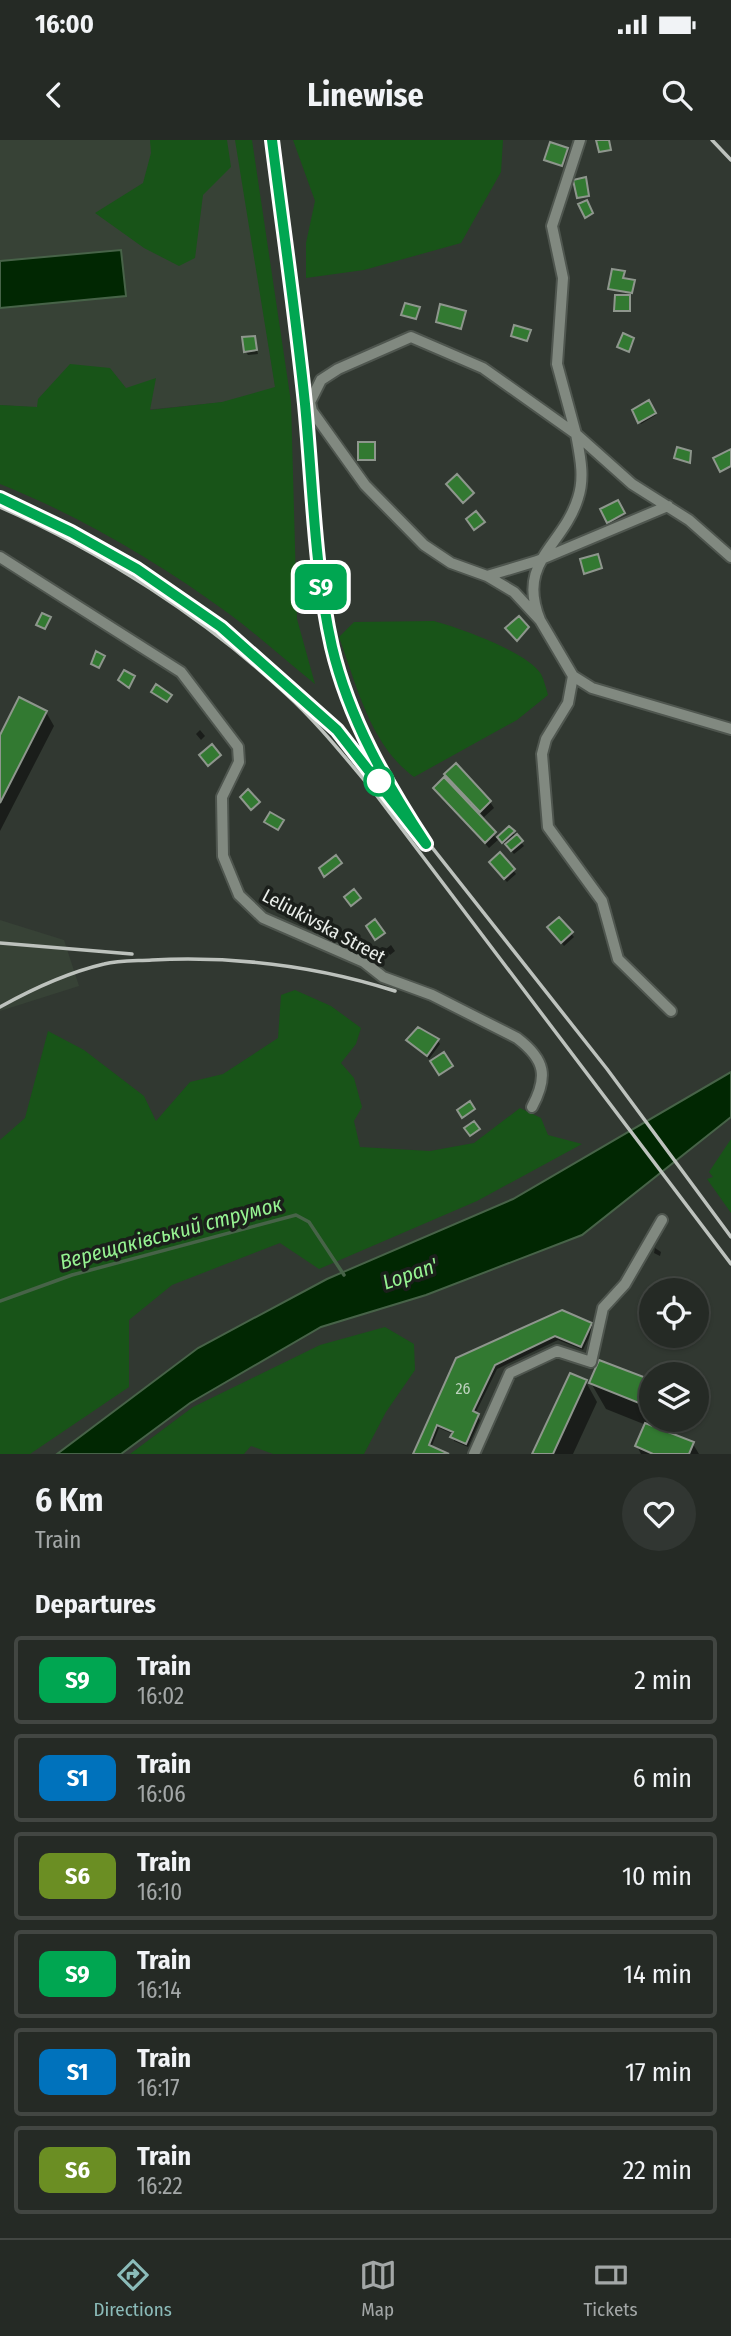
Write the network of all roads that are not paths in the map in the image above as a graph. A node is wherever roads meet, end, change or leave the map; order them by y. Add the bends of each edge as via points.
1 (580, 140) edge
2 (576, 435) junction
3 (668, 506) junction
4 (0, 557) edge
5 (731, 557) edge
6 (540, 560) junction
7 (487, 576) junction
8 (540, 620) junction
9 (573, 676) junction
10 (731, 730) edge
11 (671, 1011) dead end
12 (532, 1107) dead end
13 (662, 1220) dead end
14 (474, 1454) edge

1 - 2 street via 552,226 563,278 557,364
2 - 3 street via 632,484
2 - 6 street via 582,466 578,500
2 - 7 street via 483,368 411,337 338,369 321,380 312,394 312,411 365,485 425,545 451,563
3 - 5 street
3 - 6 street
4 - 12 street, Leliukivska Street via 181,672 238,747 239,762 222,797 223,856 249,908 364,962 383,977 432,995 517,1038 542,1070 544,1083
6 - 7 street
6 - 8 street via 533,590
7 - 8 street via 514,592
8 - 9 street
9 - 10 street via 592,688
9 - 11 street via 568,703 542,754 548,827 602,901 618,959
13 - 14 street via 625,1284 603,1308 591,1362 557,1351 510,1373

